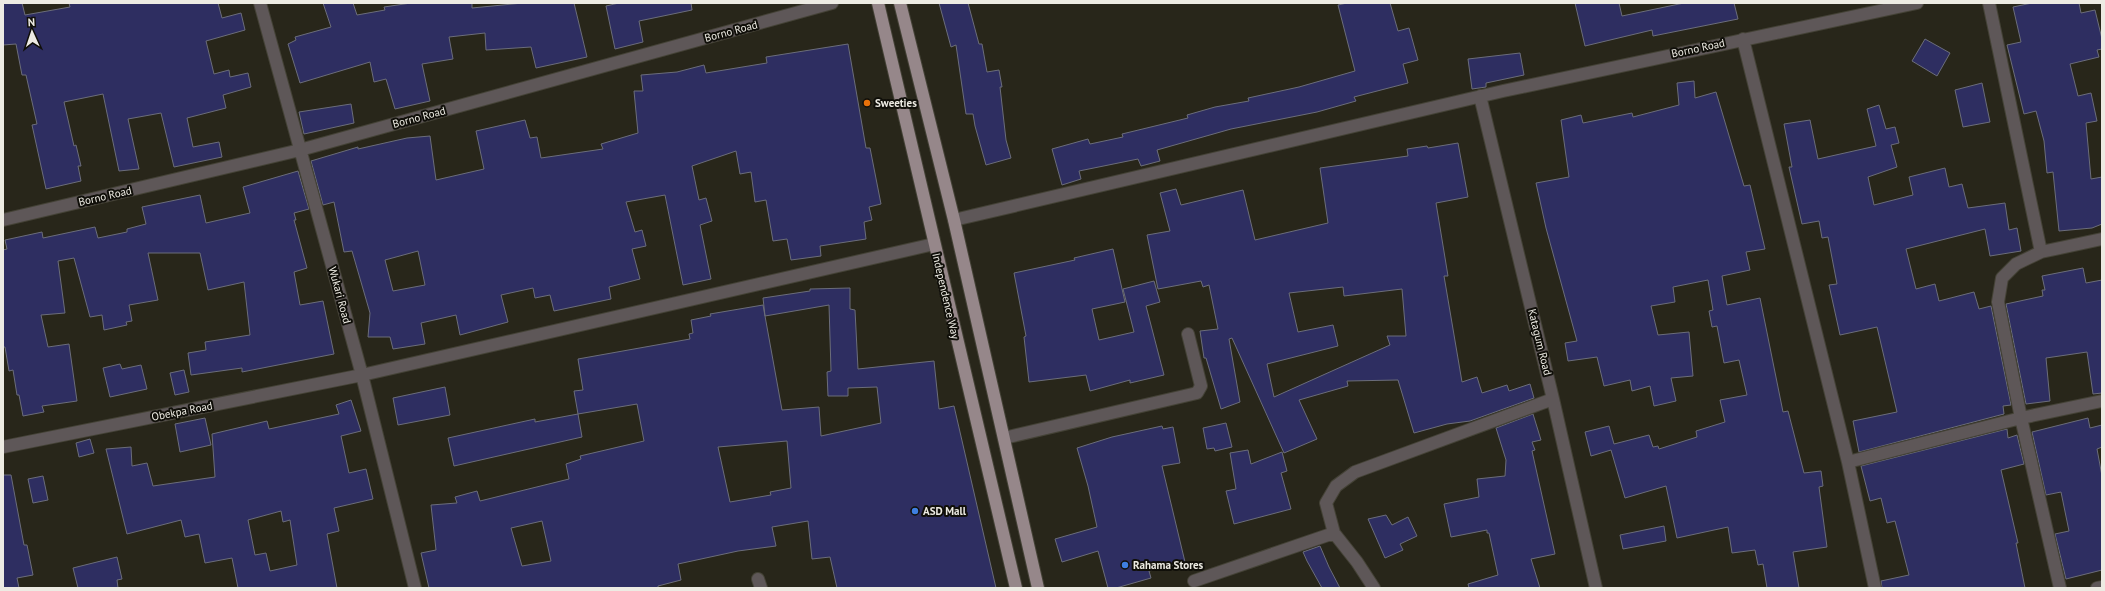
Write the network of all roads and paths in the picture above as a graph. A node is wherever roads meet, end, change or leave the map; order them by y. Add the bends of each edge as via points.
1 (260, 3) edge
2 (832, 3) edge
3 (878, 3) edge
4 (900, 3) edge
5 (1917, 3) edge
6 (1989, 3) edge
7 (1743, 39) junction
8 (1480, 96) junction
9 (300, 150) junction
10 (3, 220) edge
11 (954, 220) junction
12 (2102, 239) edge
13 (934, 244) junction
14 (2041, 252) junction
15 (1188, 334) dead end
16 (362, 374) junction
17 (1554, 399) junction
18 (2102, 401) edge
19 (2021, 418) junction
20 (1004, 438) junction
21 (3, 447) edge
22 (1848, 462) junction
23 (1334, 533) junction
24 (1194, 581) dead end
25 (2102, 587) edge
26 (415, 588) edge
27 (1016, 588) edge
28 (1038, 588) edge
29 (1374, 588) edge
30 (1596, 588) edge
31 (1875, 588) edge
32 (2060, 588) edge
33 (2097, 588) edge

1 - 9 street, Wukari Road
2 - 9 street, Borno Road
3 - 13 main road, Independence Way
4 - 11 main road
5 - 7 street, Borno Road
6 - 14 street
7 - 8 street, Borno Road
7 - 22 street
8 - 11 street, Borno Road
8 - 17 street, Katagum Road
9 - 10 street, Borno Road
9 - 16 street, Wukari Road
11 - 20 main road
12 - 14 street
13 - 16 street, Obekpa Road
13 - 27 main road, Independence Way
14 - 19 street via 2016,264 2002,278 1998,302
15 - 20 street via 1201,386 1197,393
16 - 21 street, Obekpa Road
16 - 26 street, Wukari Road
17 - 23 street via 1355,472 1336,486 1326,503
17 - 30 street, Katagum Road
18 - 19 street
19 - 22 street
19 - 32 street
20 - 28 main road
22 - 31 street
23 - 24 street
23 - 29 street
25 - 33 street

